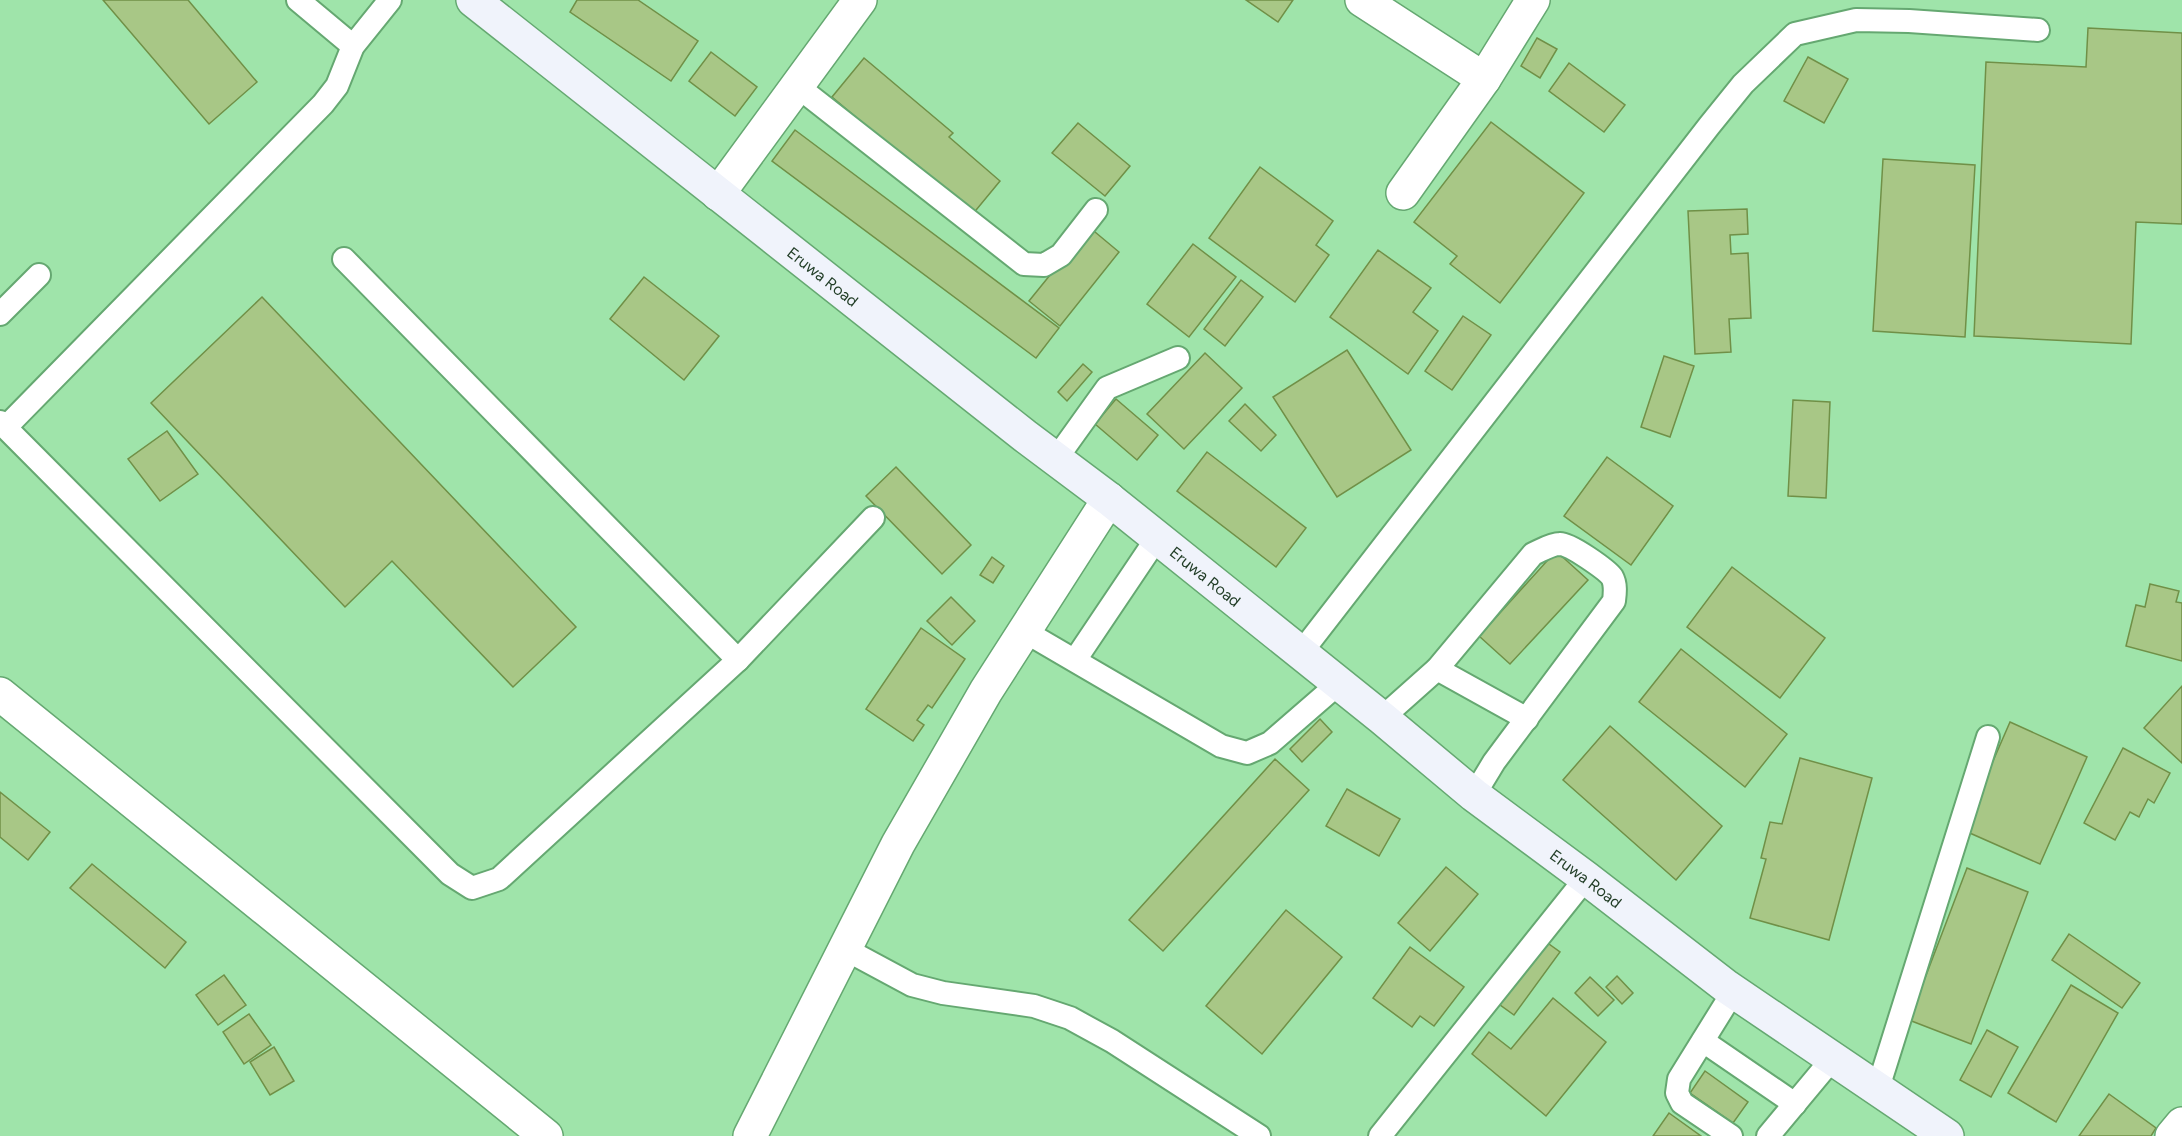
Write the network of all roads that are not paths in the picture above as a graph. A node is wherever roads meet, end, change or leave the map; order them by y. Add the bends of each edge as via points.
1 (298, 0) edge
2 (390, 0) edge
3 (473, 0) edge
4 (860, 0) edge
5 (1362, 0) edge
6 (1533, 0) edge
7 (2038, 30) dead end
8 (353, 46) junction
9 (1484, 79) junction
10 (797, 86) junction
11 (1403, 193) dead end
12 (718, 194) junction
13 (1096, 210) dead end
14 (344, 259) dead end
15 (39, 275) dead end
16 (0, 314) edge
17 (1178, 358) dead end
18 (3, 424) edge
19 (1056, 459) junction
20 (1109, 499) junction
21 (873, 518) dead end
22 (1157, 538) junction
23 (1024, 631) junction
24 (1300, 654) junction
25 (738, 660) junction
26 (1075, 660) junction
27 (1437, 669) junction
28 (1338, 684) junction
29 (0, 694) edge
30 (1382, 718) junction
31 (1527, 718) junction
32 (1988, 738) dead end
33 (1474, 795) junction
34 (1586, 878) junction
35 (845, 949) junction
36 (1733, 992) junction
37 (1703, 1041) junction
38 (1833, 1058) junction
39 (1878, 1088) junction
40 (1795, 1104) junction
41 (2182, 1124) edge
42 (531, 1131) edge
43 (750, 1136) edge
44 (1259, 1136) edge
45 (1380, 1136) edge
46 (1731, 1136) edge
47 (1768, 1136) edge
48 (1947, 1136) edge
49 (2172, 1136) edge

1 - 8 lane
2 - 8 lane
3 - 12 main road, Eruwa Road
4 - 10 street
5 - 9 street
6 - 9 street
7 - 24 lane via 1856,20 1795,34 1743,84 1709,126
8 - 18 lane via 337,86 323,104
9 - 11 street
10 - 12 street
10 - 13 lane via 1024,264 1044,265 1061,255
12 - 19 main road, Eruwa Road
14 - 25 lane
15 - 16 lane
17 - 19 lane via 1107,388
18 - 25 lane via 450,874 472,888 500,879
19 - 20 main road, Eruwa Road
20 - 22 main road, Eruwa Road
20 - 23 street
21 - 25 lane
22 - 24 main road, Eruwa Road
22 - 26 lane
23 - 26 lane
23 - 35 street via 898,844
24 - 28 main road, Eruwa Road
26 - 28 lane via 1221,746 1247,753 1270,743
27 - 30 lane
27 - 31 lane
27 - 31 lane via 1533,554 1562,543 1575,549 1612,577 1614,601
28 - 30 main road, Eruwa Road
29 - 42 street
30 - 33 main road, Eruwa Road
31 - 33 lane
32 - 39 lane
33 - 34 main road, Eruwa Road
34 - 36 main road, Eruwa Road
34 - 45 lane
35 - 43 street
35 - 44 lane via 912,985 1034,1006 1070,1018
36 - 37 lane
36 - 38 main road, Eruwa Road
37 - 40 lane
37 - 46 lane via 1679,1079 1677,1093 1682,1103
38 - 39 main road, Eruwa Road
38 - 40 lane
39 - 48 main road, Eruwa Road
40 - 47 lane
41 - 49 street

